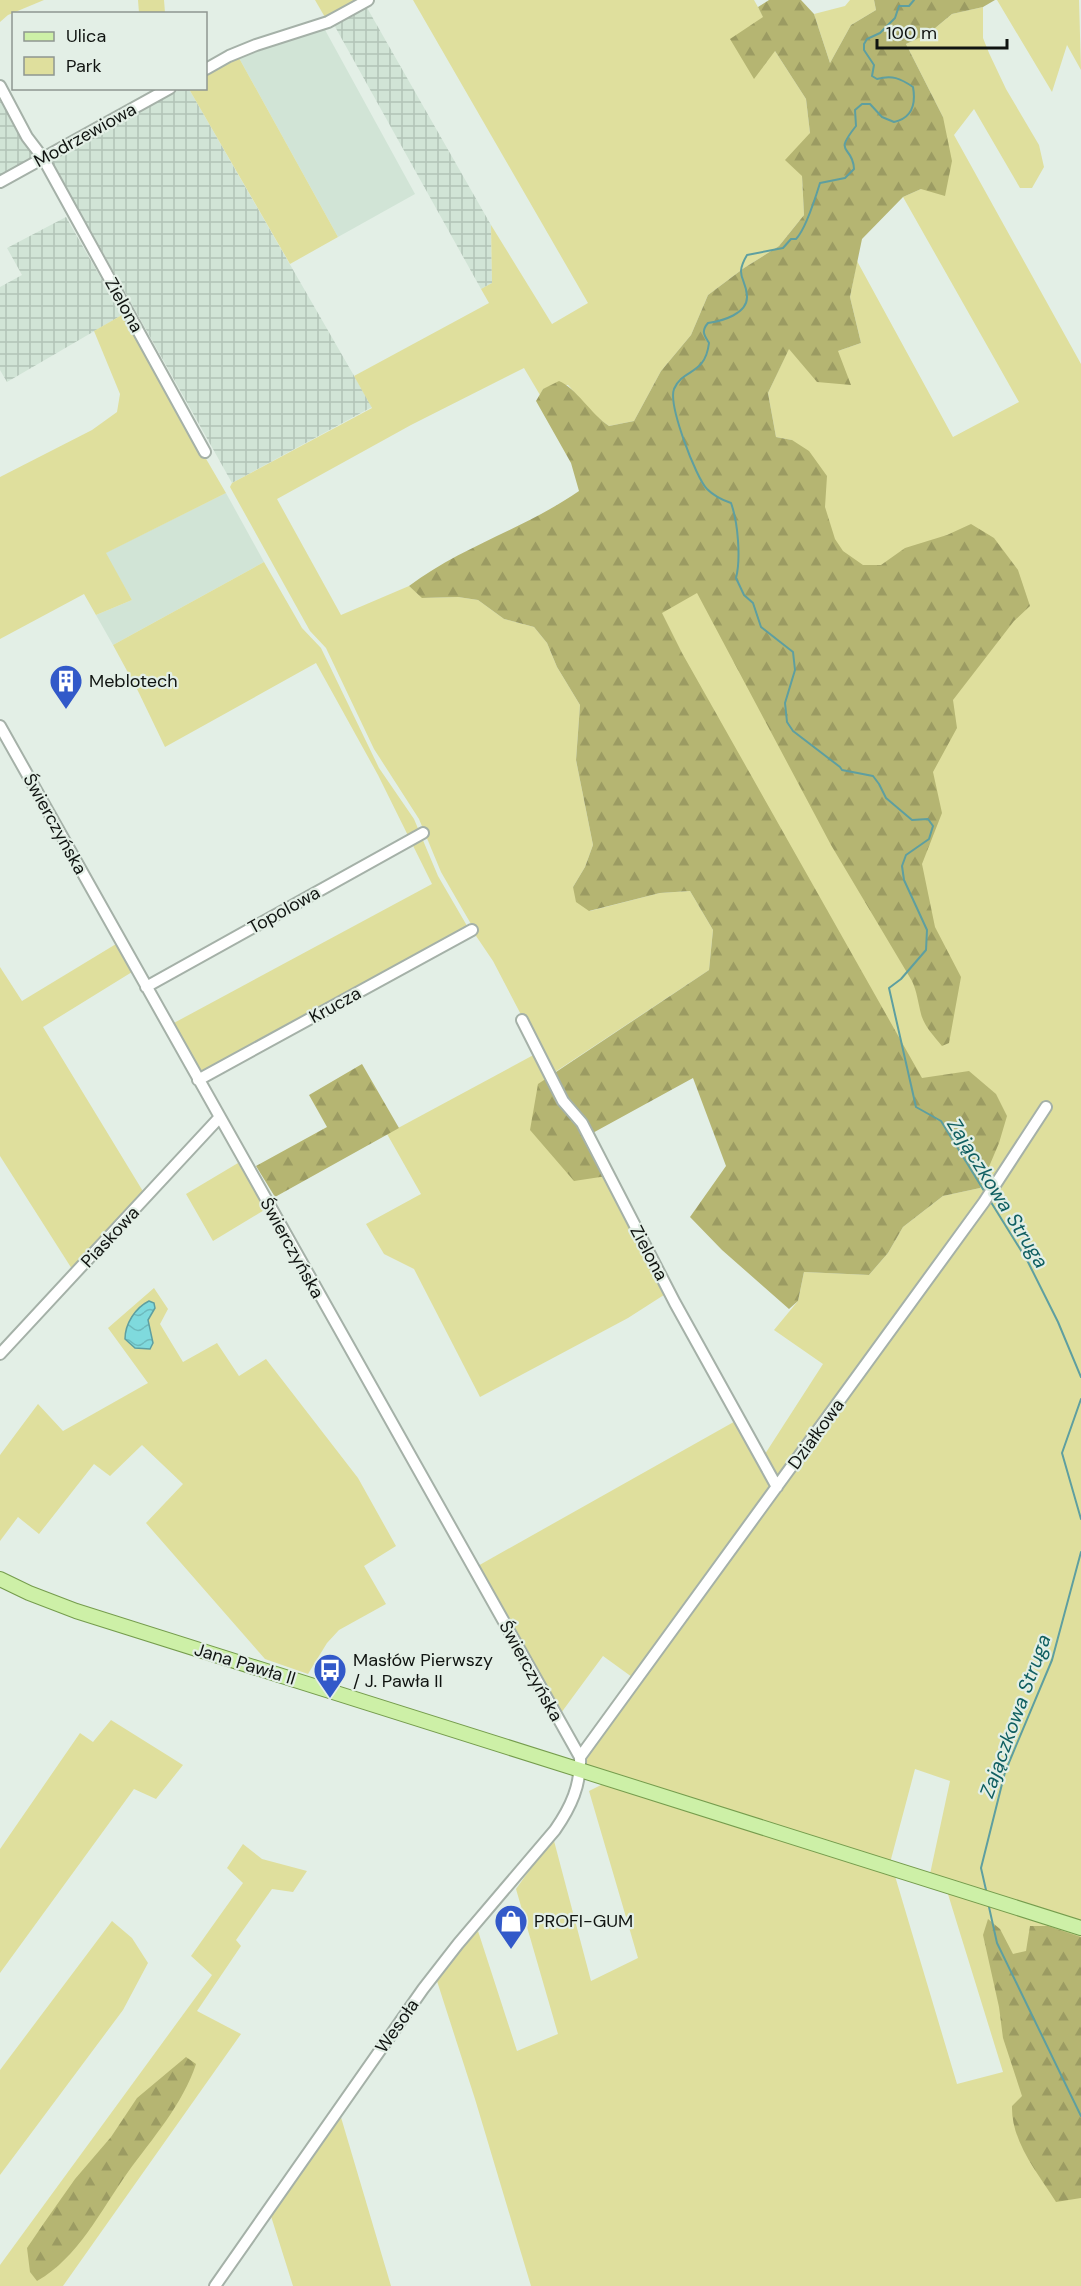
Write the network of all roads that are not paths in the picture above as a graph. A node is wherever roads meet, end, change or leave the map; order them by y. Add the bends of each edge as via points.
1 (368, 0) edge
2 (207, 68) edge
3 (0, 86) edge
4 (166, 90) edge
5 (43, 158) junction
6 (0, 182) edge
7 (206, 452) dead end
8 (0, 726) edge
9 (423, 833) dead end
10 (472, 930) dead end
11 (146, 987) junction
12 (522, 1020) dead end
13 (198, 1080) junction
14 (1046, 1107) dead end
15 (219, 1118) junction
16 (0, 1354) edge
17 (777, 1487) junction
18 (0, 1579) edge
19 (580, 1764) junction
20 (1081, 1928) edge
21 (215, 2286) edge

1 - 2 street via 328,22 256,45
3 - 5 street, Zielona
4 - 5 street, Modrzewiowa
5 - 6 street, Modrzewiowa
5 - 7 street, Zielona
8 - 11 street, Świerczyńska
9 - 11 street, Topolowa
10 - 13 street, Krucza
11 - 13 street, Świerczyńska
12 - 17 street, Zielona via 563,1101 582,1123 675,1303
13 - 15 street, Świerczyńska
14 - 17 street, Działkowa via 984,1202
15 - 16 street, Piaskowa
15 - 19 street, Świerczyńska via 413,1459
17 - 19 street, Działkowa
18 - 19 main road, Jana Pawła II via 76,1611
19 - 20 main road, Jana Pawła II via 596,1774
19 - 21 street, Wesoła via 578,1786 555,1830 423,1989

